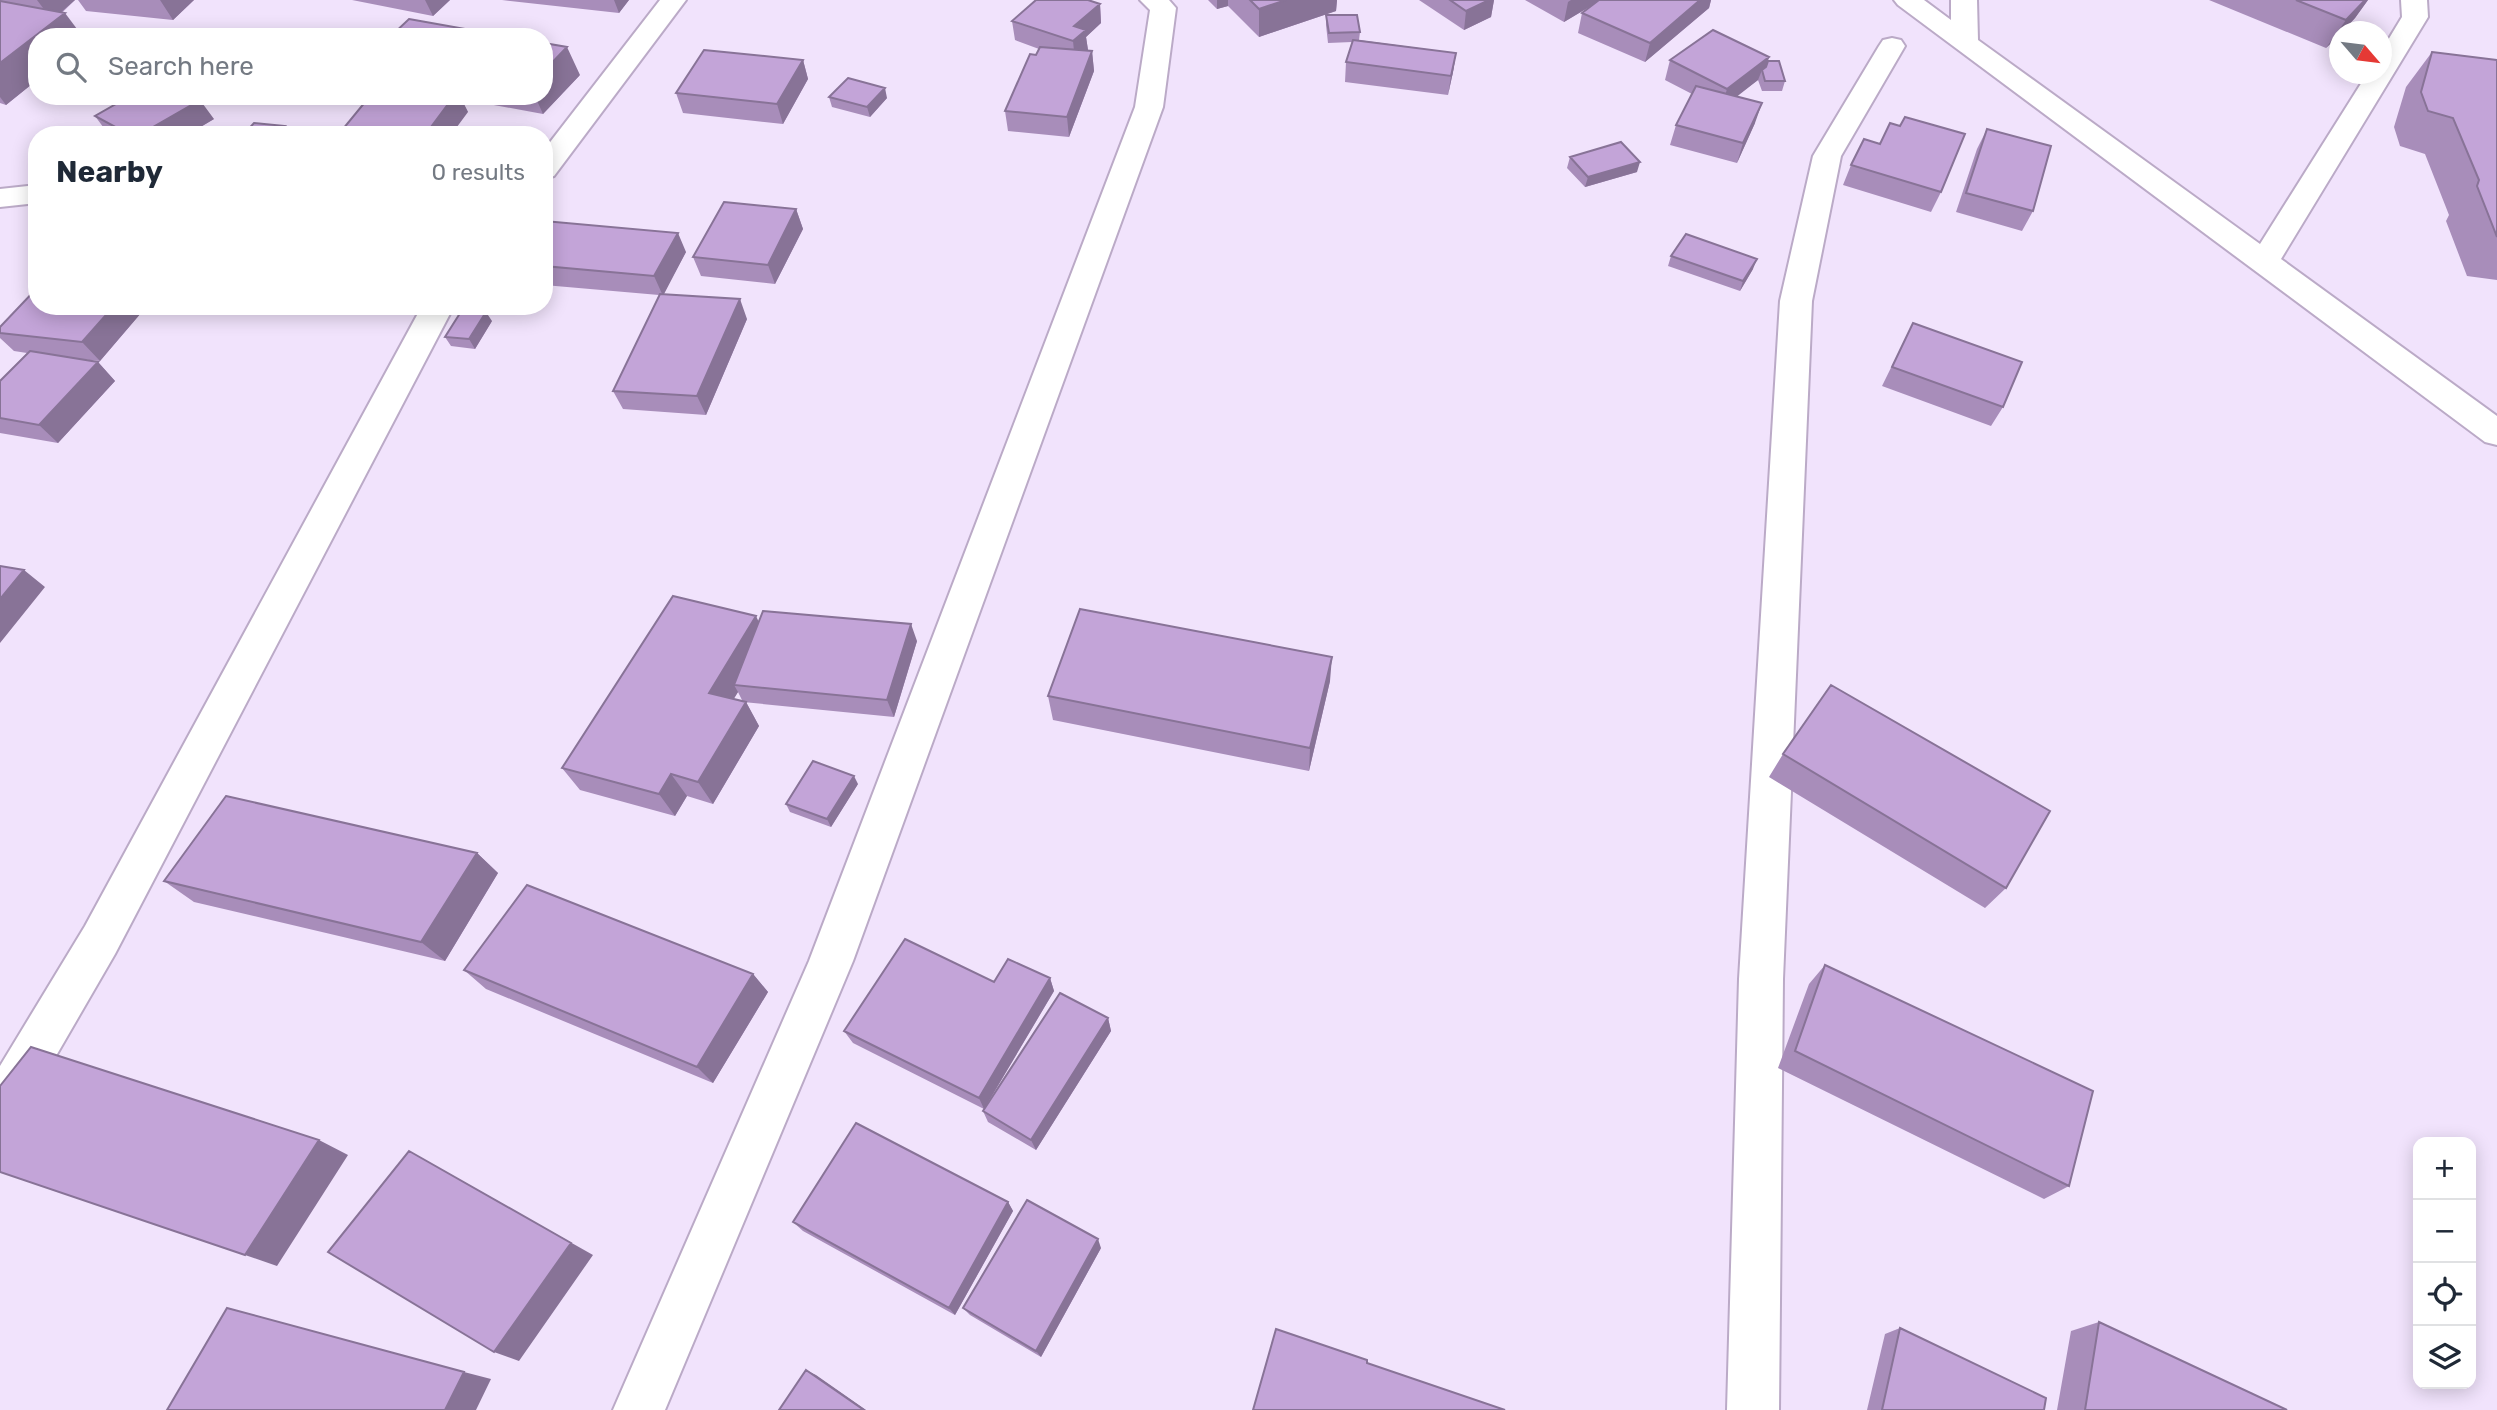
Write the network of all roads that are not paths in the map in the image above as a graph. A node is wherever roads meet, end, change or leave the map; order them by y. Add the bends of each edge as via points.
1 (673, 0) edge
2 (1153, 0) edge
3 (1907, 0) edge
4 (1964, 0) edge
5 (2414, 0) edge
6 (1965, 41) junction
7 (1892, 46) dead end
8 (2392, 54) edge
9 (2374, 84) edge
10 (553, 158) edge
11 (28, 195) edge
12 (0, 198) edge
13 (2264, 261) junction
14 (433, 315) edge
15 (2497, 433) edge
16 (0, 1109) edge
17 (639, 1410) edge
18 (1753, 1410) edge

1 - 10 street
2 - 17 street via 1163,8 1149,107 831,961
3 - 6 street
4 - 6 street
5 - 8 street via 2415,17
6 - 13 street
7 - 18 street via 1827,156 1796,301 1760,979
9 - 13 street
11 - 12 street
13 - 15 street
14 - 16 street via 100,940

